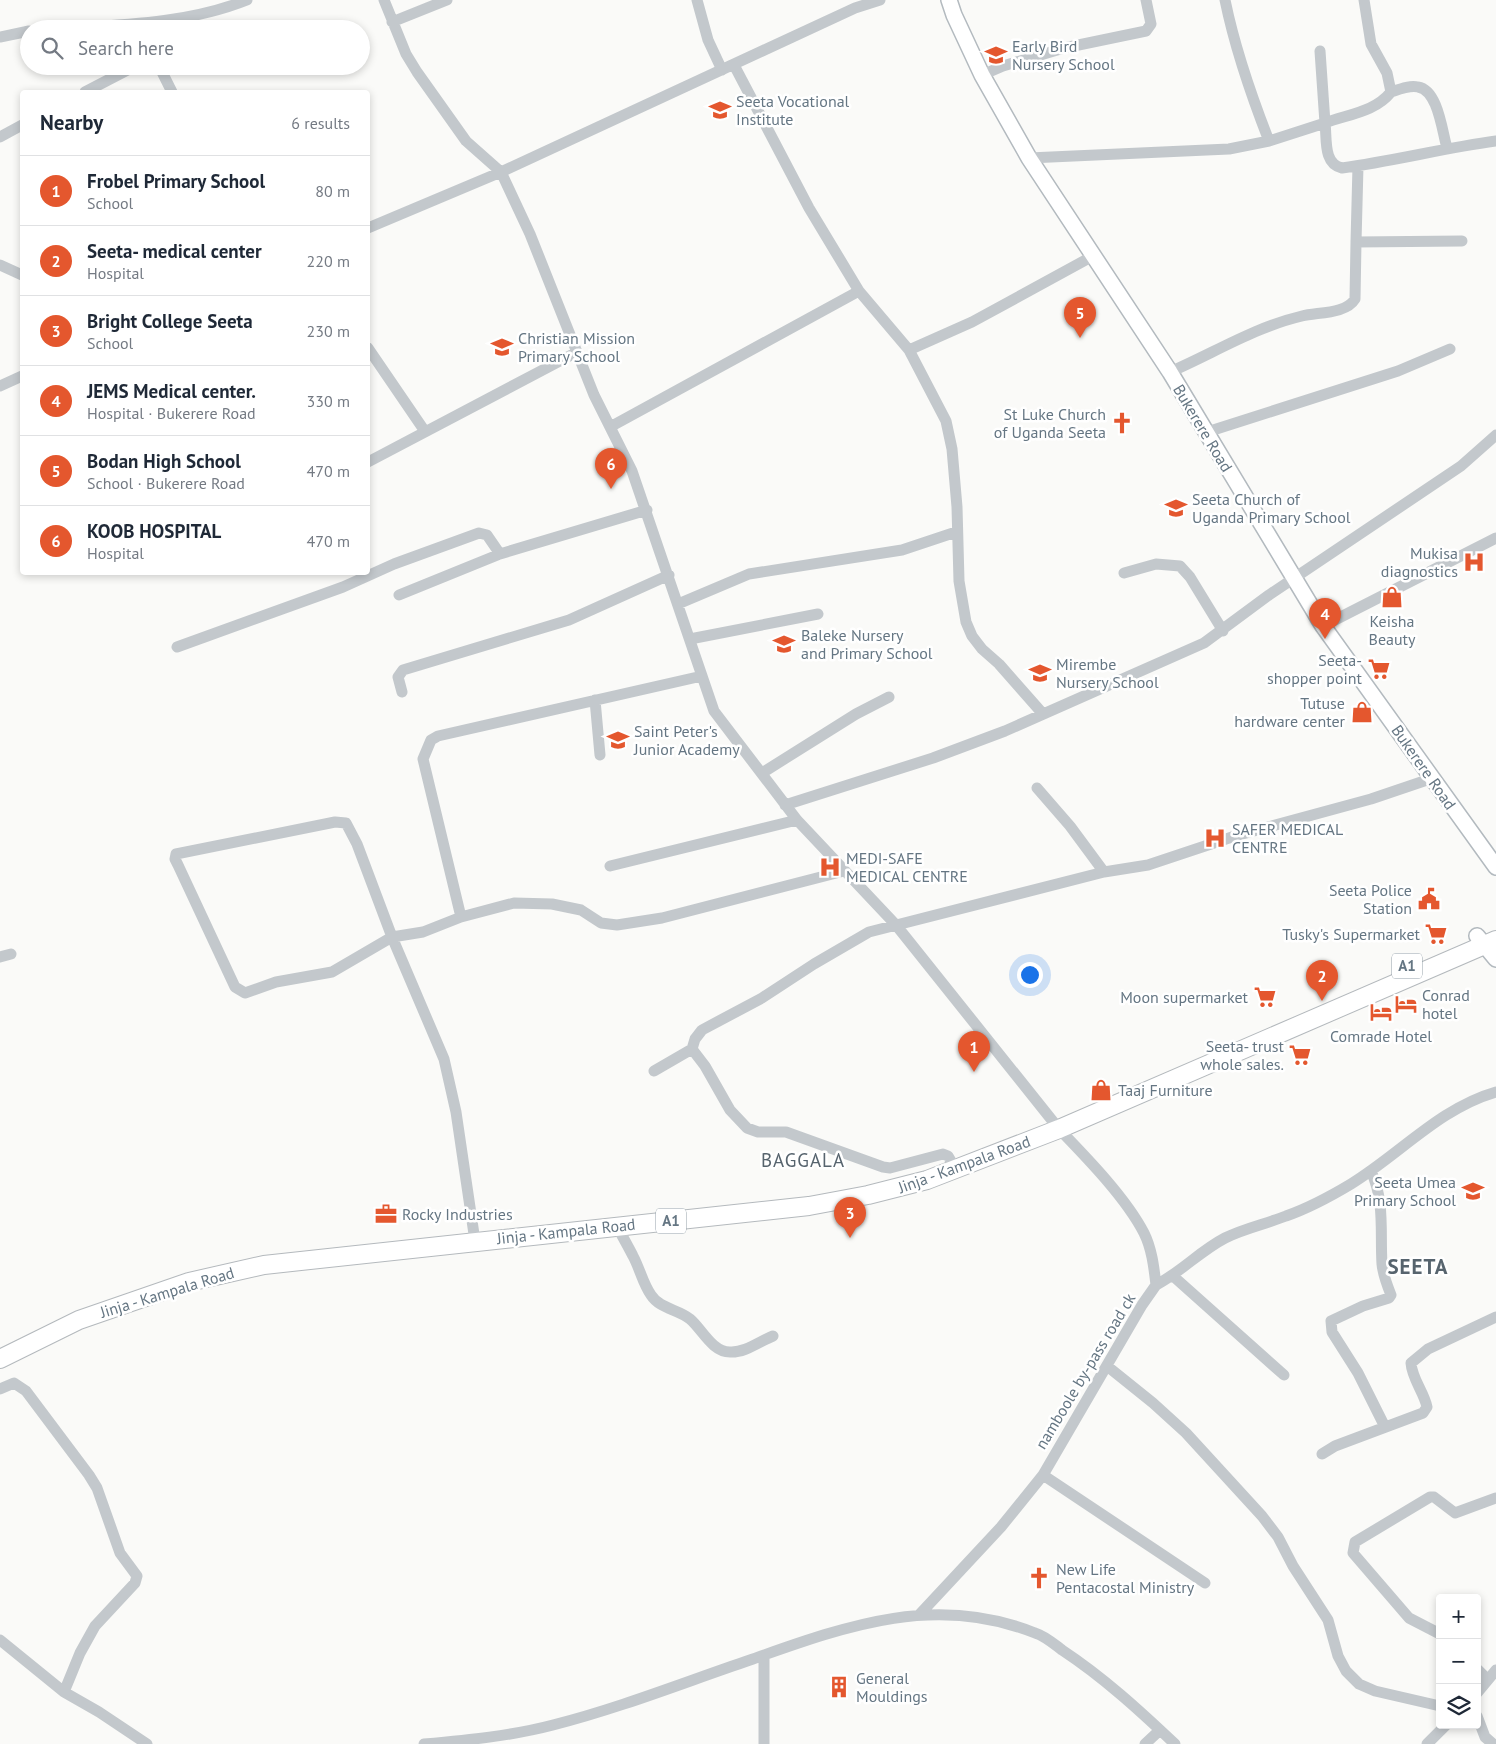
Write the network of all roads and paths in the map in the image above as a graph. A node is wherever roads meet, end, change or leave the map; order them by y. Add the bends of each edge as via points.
1 (247, 0) edge
2 (384, 0) edge
3 (447, 0) edge
4 (697, 0) edge
5 (880, 0) edge
6 (950, 0) edge
7 (1146, 0) edge
8 (1226, 0) edge
9 (1364, 0) edge
10 (228, 4) edge
11 (854, 4) edge
12 (168, 20) edge
13 (392, 22) junction
14 (20, 33) edge
15 (0, 37) edge
16 (1320, 51) dead end
17 (734, 65) junction
18 (722, 70) junction
19 (118, 75) edge
20 (164, 75) edge
21 (982, 75) junction
22 (89, 90) edge
23 (171, 90) edge
24 (1391, 92) junction
25 (1325, 123) junction
26 (20, 126) edge
27 (0, 137) edge
28 (1269, 141) junction
29 (1496, 141) edge
30 (1447, 148) junction
31 (1029, 158) junction
32 (1358, 166) junction
33 (501, 172) junction
34 (370, 227) edge
35 (1462, 241) dead end
36 (1356, 242) junction
37 (1093, 256) junction
38 (0, 265) edge
39 (20, 274) edge
40 (859, 291) junction
41 (1450, 349) dead end
42 (909, 350) junction
43 (370, 351) edge
44 (577, 352) junction
45 (1170, 372) junction
46 (20, 377) edge
47 (0, 386) edge
48 (610, 427) junction
49 (424, 430) junction
50 (1207, 432) junction
51 (1496, 435) edge
52 (370, 461) edge
53 (647, 510) junction
54 (956, 532) junction
55 (1496, 538) edge
56 (500, 554) junction
57 (1124, 573) dead end
58 (370, 575) edge
59 (370, 575) edge
60 (669, 575) junction
61 (1296, 579) junction
62 (399, 594) dead end
63 (678, 604) junction
64 (818, 614) dead end
65 (1323, 626) junction
66 (1222, 631) junction
67 (690, 639) junction
68 (177, 647) dead end
69 (702, 676) junction
70 (402, 692) dead end
71 (889, 697) dead end
72 (594, 700) junction
73 (1043, 714) junction
74 (600, 755) dead end
75 (762, 774) junction
76 (1433, 778) junction
77 (1037, 788) dead end
78 (786, 805) junction
79 (797, 820) junction
80 (610, 866) dead end
81 (1496, 867) edge
82 (844, 870) junction
83 (1104, 872) junction
84 (461, 917) junction
85 (896, 925) junction
86 (1496, 927) edge
87 (392, 937) junction
88 (1486, 940) edge
89 (1496, 959) edge
90 (692, 1048) junction
91 (654, 1070) dead end
92 (1496, 1092) edge
93 (1059, 1129) junction
94 (955, 1168) junction
95 (1371, 1171) junction
96 (616, 1226) junction
97 (475, 1241) junction
98 (1173, 1276) junction
99 (1156, 1285) junction
100 (1496, 1318) edge
101 (773, 1336) dead end
102 (0, 1359) edge
103 (1107, 1366) junction
104 (1284, 1376) dead end
105 (0, 1389) edge
106 (1384, 1427) junction
107 (1322, 1454) dead end
108 (1043, 1475) junction
109 (1496, 1498) edge
110 (1205, 1583) dead end
111 (919, 1615) junction
112 (1436, 1632) edge
113 (0, 1640) edge
114 (764, 1655) junction
115 (1496, 1670) edge
116 (1481, 1673) edge
117 (1488, 1679) junction
118 (1481, 1688) edge
119 (64, 1692) junction
120 (1436, 1705) edge
121 (1481, 1726) edge
122 (1442, 1729) edge
123 (1160, 1730) junction
124 (147, 1744) edge
125 (424, 1744) edge
126 (764, 1744) edge
127 (1145, 1744) edge
128 (1175, 1744) edge
129 (1427, 1744) edge
130 (1493, 1744) edge

1 - 10 street
2 - 13 street
3 - 13 street
4 - 18 street via 708,40
5 - 11 street
6 - 21 main road, Bukerere Road
7 - 21 street via 1150,24 1146,30 1064,48
8 - 28 street via 1247,84
9 - 24 street via 1371,44 1387,73
10 - 12 street
11 - 17 street
13 - 33 street via 417,72 461,133
14 - 15 street
16 - 25 street
17 - 18 street
17 - 40 street via 809,208
18 - 33 street
19 - 22 street
20 - 23 street
21 - 31 main road, Bukerere Road
24 - 25 street via 1383,103
24 - 30 street via 1411,87 1428,91 1434,98
25 - 28 street
25 - 32 street via 1329,161 1342,168
26 - 27 street
28 - 31 street via 1229,149
29 - 30 street
30 - 32 street
31 - 37 main road, Bukerere Road
32 - 36 street
33 - 34 street
33 - 44 street, namboole by-pass road ck via 551,283
35 - 36 street
36 - 45 street via 1355,299 1347,308 1271,325
37 - 42 street via 972,322
37 - 45 main road, Bukerere Road
38 - 39 street
40 - 42 street
40 - 48 street
41 - 50 street via 1398,371
42 - 54 street via 946,422 955,480
43 - 49 street
44 - 48 street, namboole by-pass road ck
44 - 49 street
45 - 50 main road, Bukerere Road
46 - 47 street
48 - 53 street, namboole by-pass road ck
49 - 52 street
50 - 61 main road, Bukerere Road
51 - 61 street via 1461,466
53 - 56 street
53 - 60 street, namboole by-pass road ck
54 - 63 street via 902,550 749,574
54 - 73 street via 959,581 966,622 972,636
55 - 65 street
56 - 58 street via 488,536 479,533
56 - 62 street
57 - 66 street via 1156,564 1180,566
59 - 68 street
60 - 63 street, namboole by-pass road ck
60 - 70 street via 569,620 402,670 398,677
61 - 65 main road, Bukerere Road
61 - 66 street
63 - 67 street, namboole by-pass road ck
64 - 67 street
65 - 76 main road, Bukerere Road
66 - 73 street via 1204,643
67 - 69 street, namboole by-pass road ck
69 - 72 street
69 - 75 street, namboole by-pass road ck via 714,711
71 - 75 street via 856,714
72 - 74 street
72 - 84 street via 431,740 423,759
73 - 78 street via 933,758
75 - 78 street, namboole by-pass road ck
76 - 81 main road, Bukerere Road
76 - 83 street via 1148,865
77 - 83 street
78 - 79 street, namboole by-pass road ck
79 - 80 street
79 - 82 street, namboole by-pass road ck
82 - 84 street via 662,918 617,925 601,923 581,910 552,904 514,904
82 - 85 street, namboole by-pass road ck
83 - 85 street
84 - 87 street via 423,932
85 - 90 street via 869,932 762,998 702,1030
85 - 93 street, namboole by-pass road ck
86 - 88 highway, Jinja - Kampala Road / A1
87 - 87 street via 332,972 276,982 252,992 238,991 175,859 176,854 335,822 346,823
87 - 97 street via 444,1059 456,1112
88 - 89 main road
88 - 93 highway, Jinja - Kampala Road / A1 via 1325,1015
90 - 91 street
90 - 94 street via 730,1110 747,1128 758,1132 786,1132 883,1167 943,1154
92 - 95 street via 1469,1103 1424,1130
93 - 94 highway, Jinja - Kampala Road / A1
93 - 99 street, namboole by-pass road ck via 1124,1204 1145,1234
94 - 96 highway, Jinja - Kampala Road / A1 via 897,1189 819,1204
95 - 98 street via 1287,1216 1227,1237
95 - 106 street via 1380,1200 1382,1266 1391,1295 1330,1324
96 - 97 highway, Jinja - Kampala Road / A1
96 - 101 street via 656,1302 690,1319 724,1352 743,1350
97 - 102 highway, Jinja - Kampala Road / A1 via 264,1265 189,1282 79,1320
98 - 99 street
98 - 104 street
99 - 103 street, namboole by-pass road ck
100 - 106 street via 1416,1357 1411,1363 1411,1370 1427,1407 1423,1413
103 - 108 street, namboole by-pass road ck
103 - 120 street via 1186,1434 1262,1516 1328,1620 1338,1656 1346,1671 1359,1684 1375,1692
105 - 119 street via 14,1383 26,1391 89,1475 97,1488 120,1553 137,1576 135,1583 95,1626
106 - 107 street
108 - 110 street
108 - 111 street, namboole by-pass road ck via 1001,1528
109 - 112 street via 1455,1512 1434,1497 1430,1498 1355,1542 1353,1553 1409,1618
111 - 114 street via 854,1625
111 - 123 street via 973,1615 1006,1622 1038,1634 1092,1670
113 - 119 street
114 - 125 street via 553,1725 486,1738
114 - 126 street
115 - 117 street
116 - 117 street
117 - 118 street
119 - 124 street
121 - 130 street
122 - 129 street
123 - 127 street
123 - 128 street

